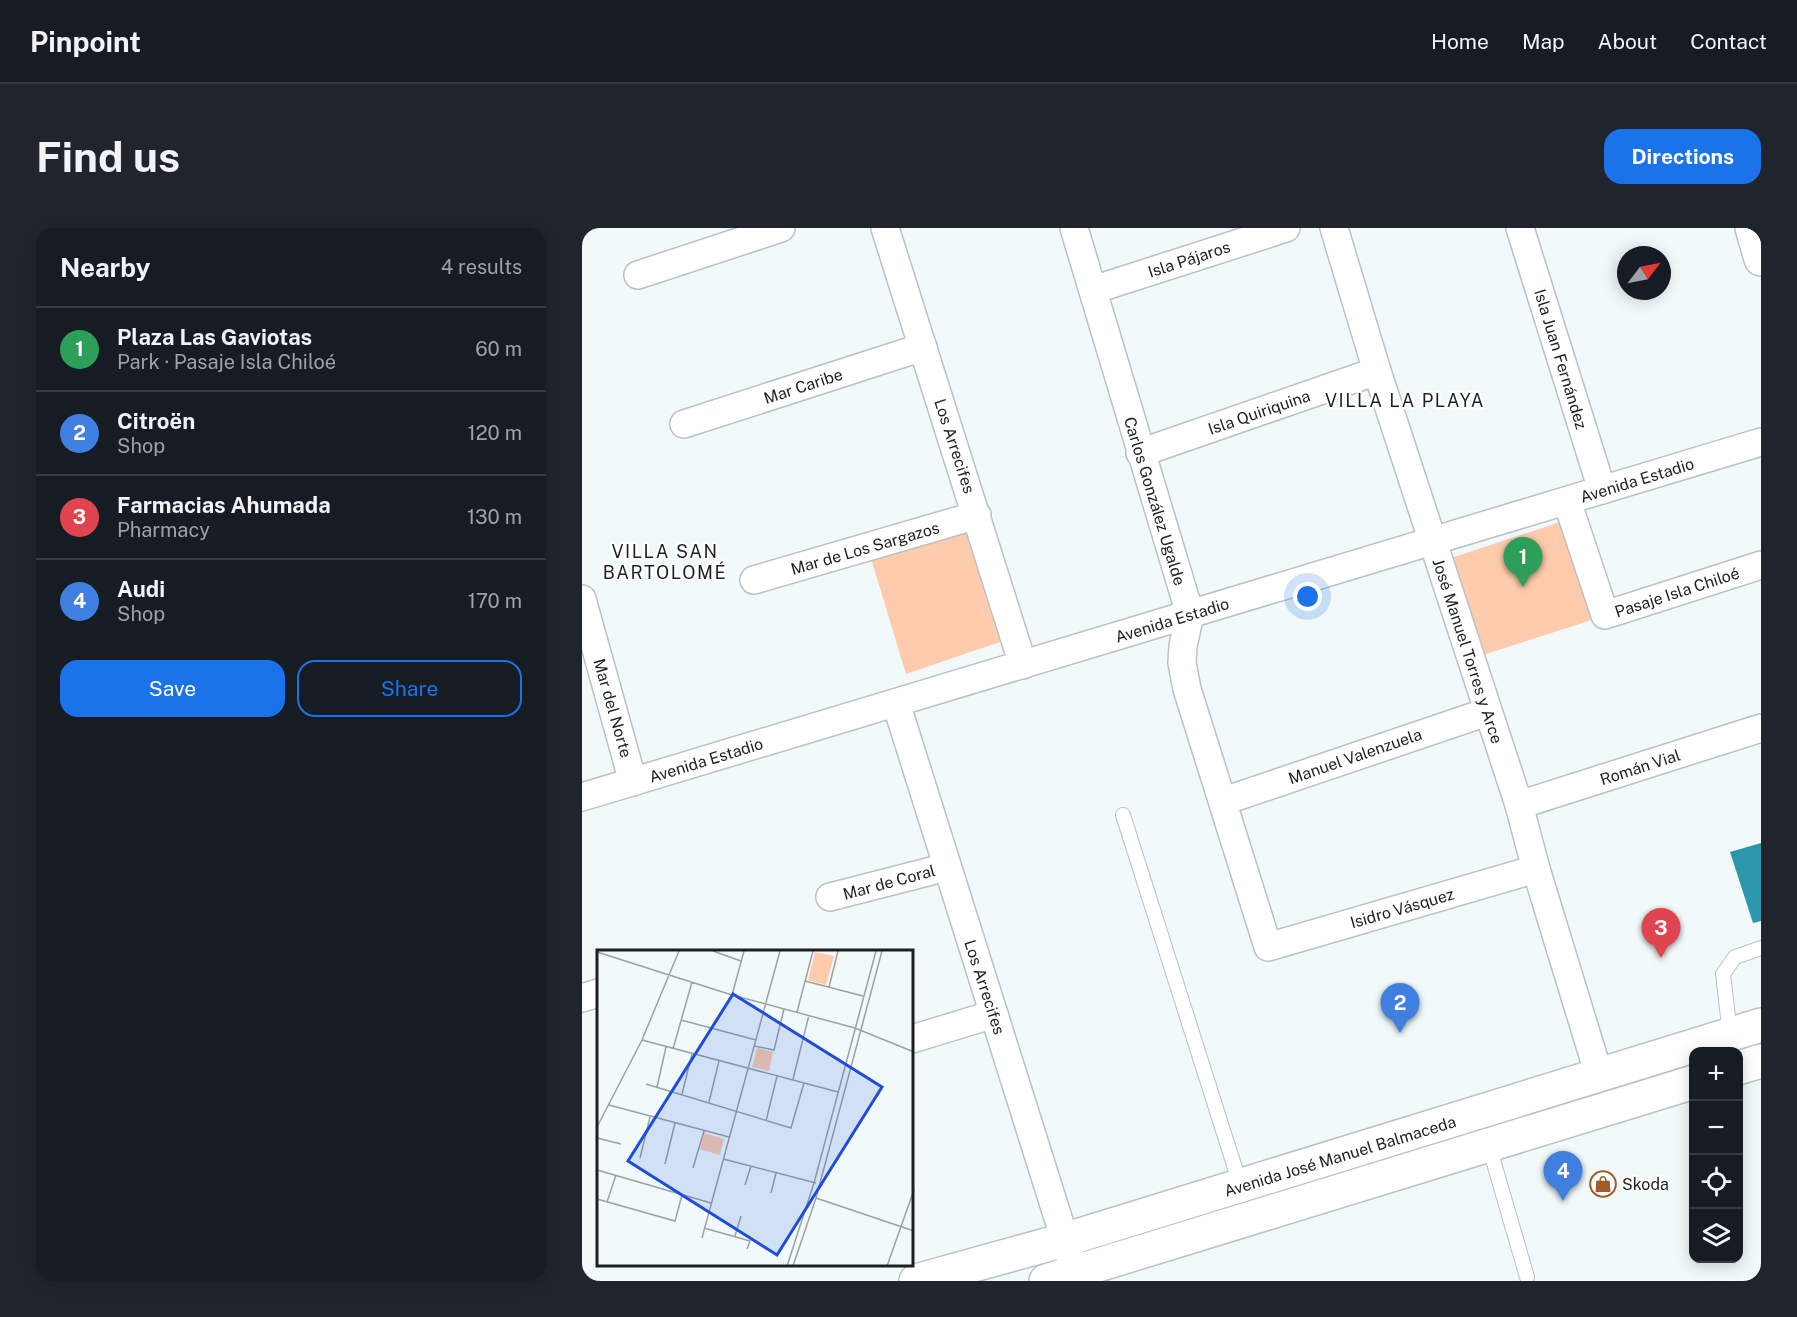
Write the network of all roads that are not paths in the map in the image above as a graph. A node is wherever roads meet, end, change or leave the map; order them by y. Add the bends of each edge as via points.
1 (781, 228) edge
2 (885, 228) edge
3 (1074, 228) edge
4 (1286, 228) edge
5 (1334, 228) edge
6 (1520, 228) edge
7 (638, 275) dead end
8 (1093, 290) junction
9 (923, 347) junction
10 (1377, 371) junction
11 (684, 424) dead end
12 (1761, 442) edge
13 (1140, 453) junction
14 (1602, 490) junction
15 (1567, 501) junction
16 (977, 515) junction
17 (1432, 542) junction
18 (1761, 565) edge
19 (754, 580) dead end
20 (583, 606) edge
21 (1190, 614) junction
22 (1023, 665) junction
23 (896, 703) junction
24 (1487, 712) junction
25 (1761, 728) edge
26 (633, 782) junction
27 (582, 797) edge
28 (1224, 801) junction
29 (1519, 805) junction
30 (1124, 814) dead end
31 (947, 867) junction
32 (1536, 869) junction
33 (830, 897) dead end
34 (1268, 947) joint
35 (1761, 948) edge
36 (597, 993) edge
37 (582, 998) edge
38 (994, 1014) junction
39 (1761, 1025) edge
40 (1731, 1035) junction
41 (914, 1038) edge
42 (1761, 1061) edge
43 (1743, 1066) edge
44 (1599, 1075) junction
45 (1689, 1084) edge
46 (1490, 1146) junction
47 (1241, 1187) junction
48 (1064, 1240) junction
49 (1060, 1276) edge
50 (1527, 1277) dead end
51 (916, 1281) edge

1 - 7 street
2 - 9 street, Los Arrecifes
3 - 8 street, Carlos González Ugalde
4 - 8 street, Isla Pájaros
5 - 10 street, José Manuel Torres y Arce
6 - 14 street, Isla Juan Fernández
8 - 13 street, Carlos González Ugalde
9 - 11 street, Mar Caribe
9 - 16 street, Los Arrecifes
10 - 13 street, Isla Quiriquina
10 - 17 street, José Manuel Torres y Arce
12 - 14 street, Avenida Estadio
13 - 21 street, Carlos González Ugalde
14 - 15 street, Avenida Estadio
15 - 17 street, Avenida Estadio
15 - 18 street, Pasaje Isla Chiloé via 1605,615
16 - 19 street, Mar de Los Sargazos
16 - 22 street, Los Arrecifes
17 - 21 street, Avenida Estadio
17 - 24 street, José Manuel Torres y Arce
20 - 26 street, Mar del Norte
21 - 22 street, Avenida Estadio
21 - 28 street, Carlos González Ugalde via 1182,663
22 - 23 street, Avenida Estadio
23 - 26 street, Avenida Estadio
23 - 31 street, Los Arrecifes
24 - 28 street, Manuel Valenzuela
24 - 29 street, José Manuel Torres y Arce
25 - 29 street, Román Vial
26 - 27 street, Avenida Estadio
28 - 34 street, Carlos González Ugalde
29 - 32 street, José Manuel Torres y Arce
30 - 47 lane
31 - 33 street, Mar de Coral
31 - 38 street, Los Arrecifes
32 - 34 street, Isidro Vásquez
32 - 44 street, José Manuel Torres y Arce
35 - 40 lane via 1735,957 1723,974
36 - 37 street
38 - 41 street
38 - 48 street, Los Arrecifes
39 - 40 main road, Avenida José Manuel Balmaceda
40 - 44 main road, Avenida José Manuel Balmaceda
42 - 43 main road
44 - 47 main road, Avenida José Manuel Balmaceda
45 - 46 main road, Avenida José Manuel Balmaceda
46 - 49 main road, Avenida José Manuel Balmaceda
46 - 50 lane
47 - 48 main road, Avenida José Manuel Balmaceda
48 - 49 street, Los Arrecifes
48 - 51 main road, Avenida José Manuel Balmaceda

